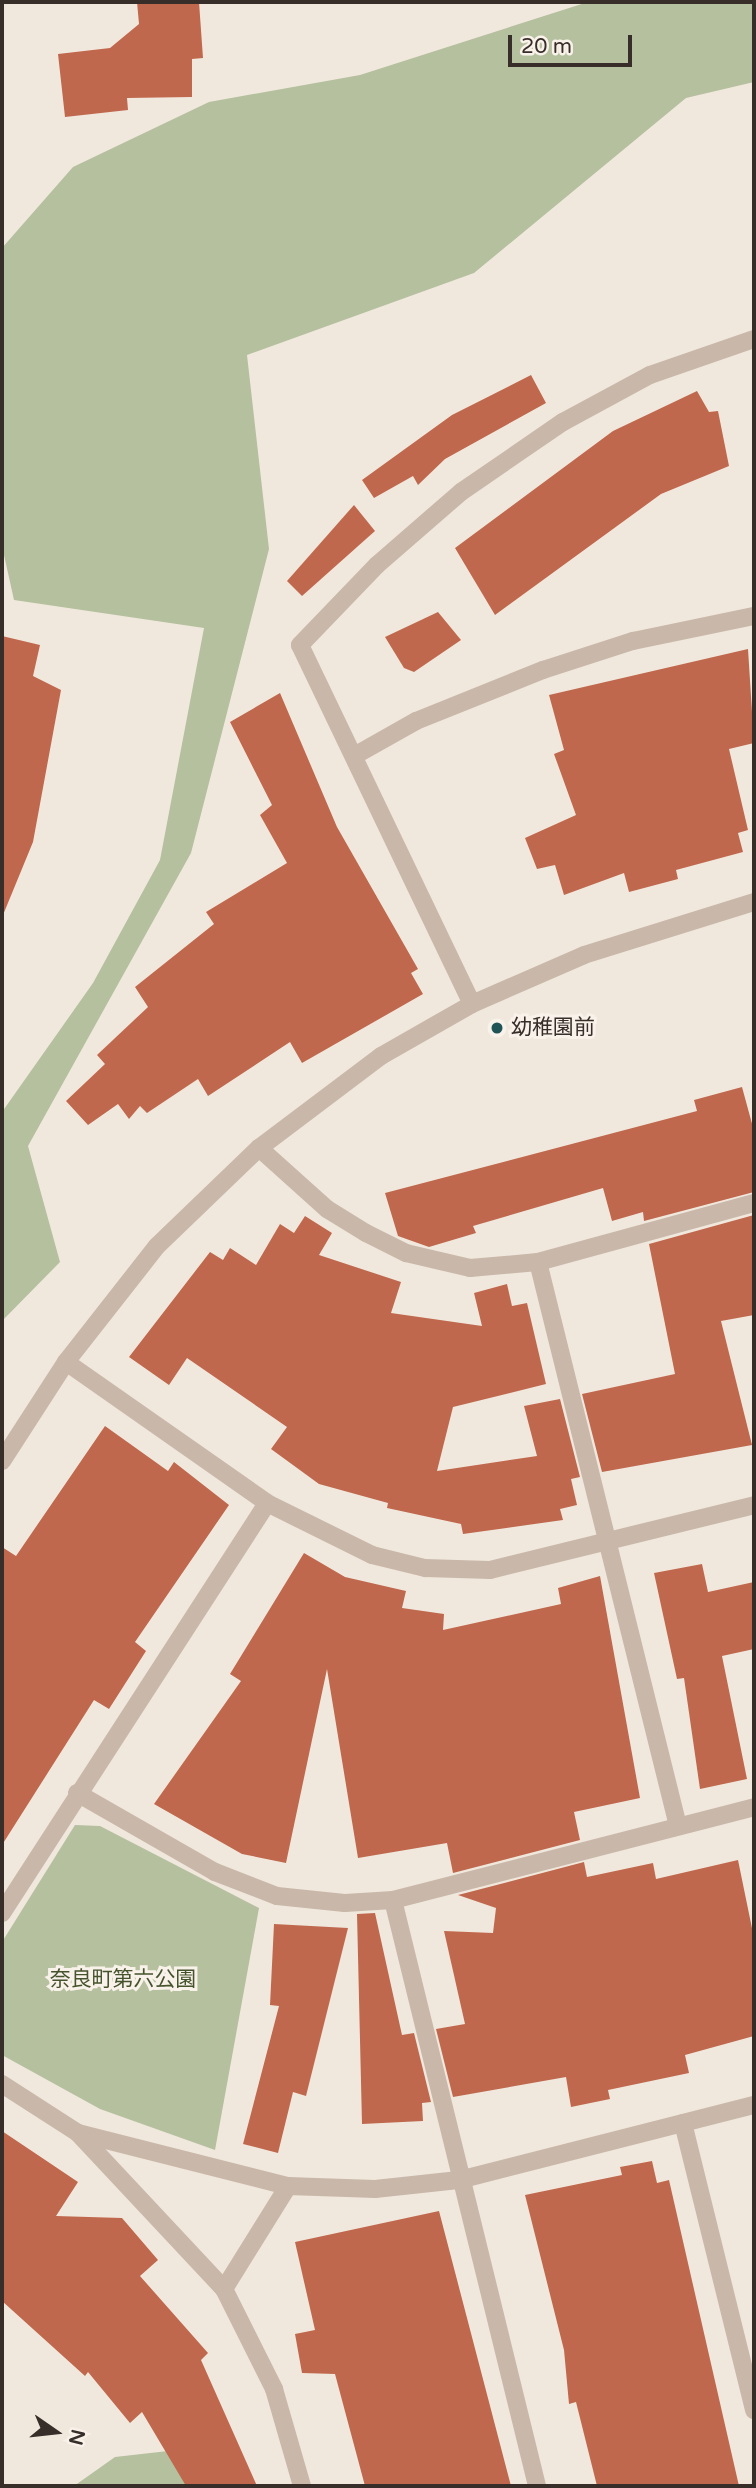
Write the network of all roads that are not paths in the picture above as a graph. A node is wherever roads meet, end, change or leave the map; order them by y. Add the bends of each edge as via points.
1 (754, 340) edge
2 (754, 616) edge
3 (354, 756) junction
4 (754, 902) edge
5 (472, 1004) junction
6 (259, 1148) junction
7 (754, 1203) edge
8 (538, 1262) junction
9 (66, 1362) junction
10 (2, 1461) edge
11 (267, 1503) junction
12 (754, 1505) edge
13 (612, 1542) junction
14 (77, 1793) junction
15 (754, 1807) edge
16 (678, 1826) junction
17 (393, 1899) junction
18 (2, 1913) edge
19 (2, 2084) edge
20 (754, 2105) edge
21 (683, 2123) junction
22 (78, 2133) junction
23 (459, 2180) junction
24 (288, 2186) junction
25 (224, 2289) junction
26 (754, 2410) edge
27 (302, 2486) edge
28 (537, 2486) edge

1 - 3 street via 650,375 564,422 461,492 377,565 300,645
2 - 3 street via 632,640 543,670 415,721
3 - 5 street
4 - 5 street via 651,930
5 - 6 street via 381,1056
6 - 8 street via 327,1209 406,1253 471,1268
6 - 9 street via 157,1246
7 - 8 street
8 - 13 street
9 - 10 street
9 - 11 street
11 - 13 street via 372,1555 425,1568 491,1570
11 - 14 street
12 - 13 street
13 - 16 street
14 - 17 street via 164,1848 277,1896
14 - 18 street
15 - 16 street
16 - 17 street
17 - 23 street
19 - 22 street
20 - 21 street
21 - 23 street
21 - 26 street
22 - 24 street
22 - 25 street
23 - 24 street via 375,2189
23 - 28 street
24 - 25 street
25 - 27 street via 274,2389

